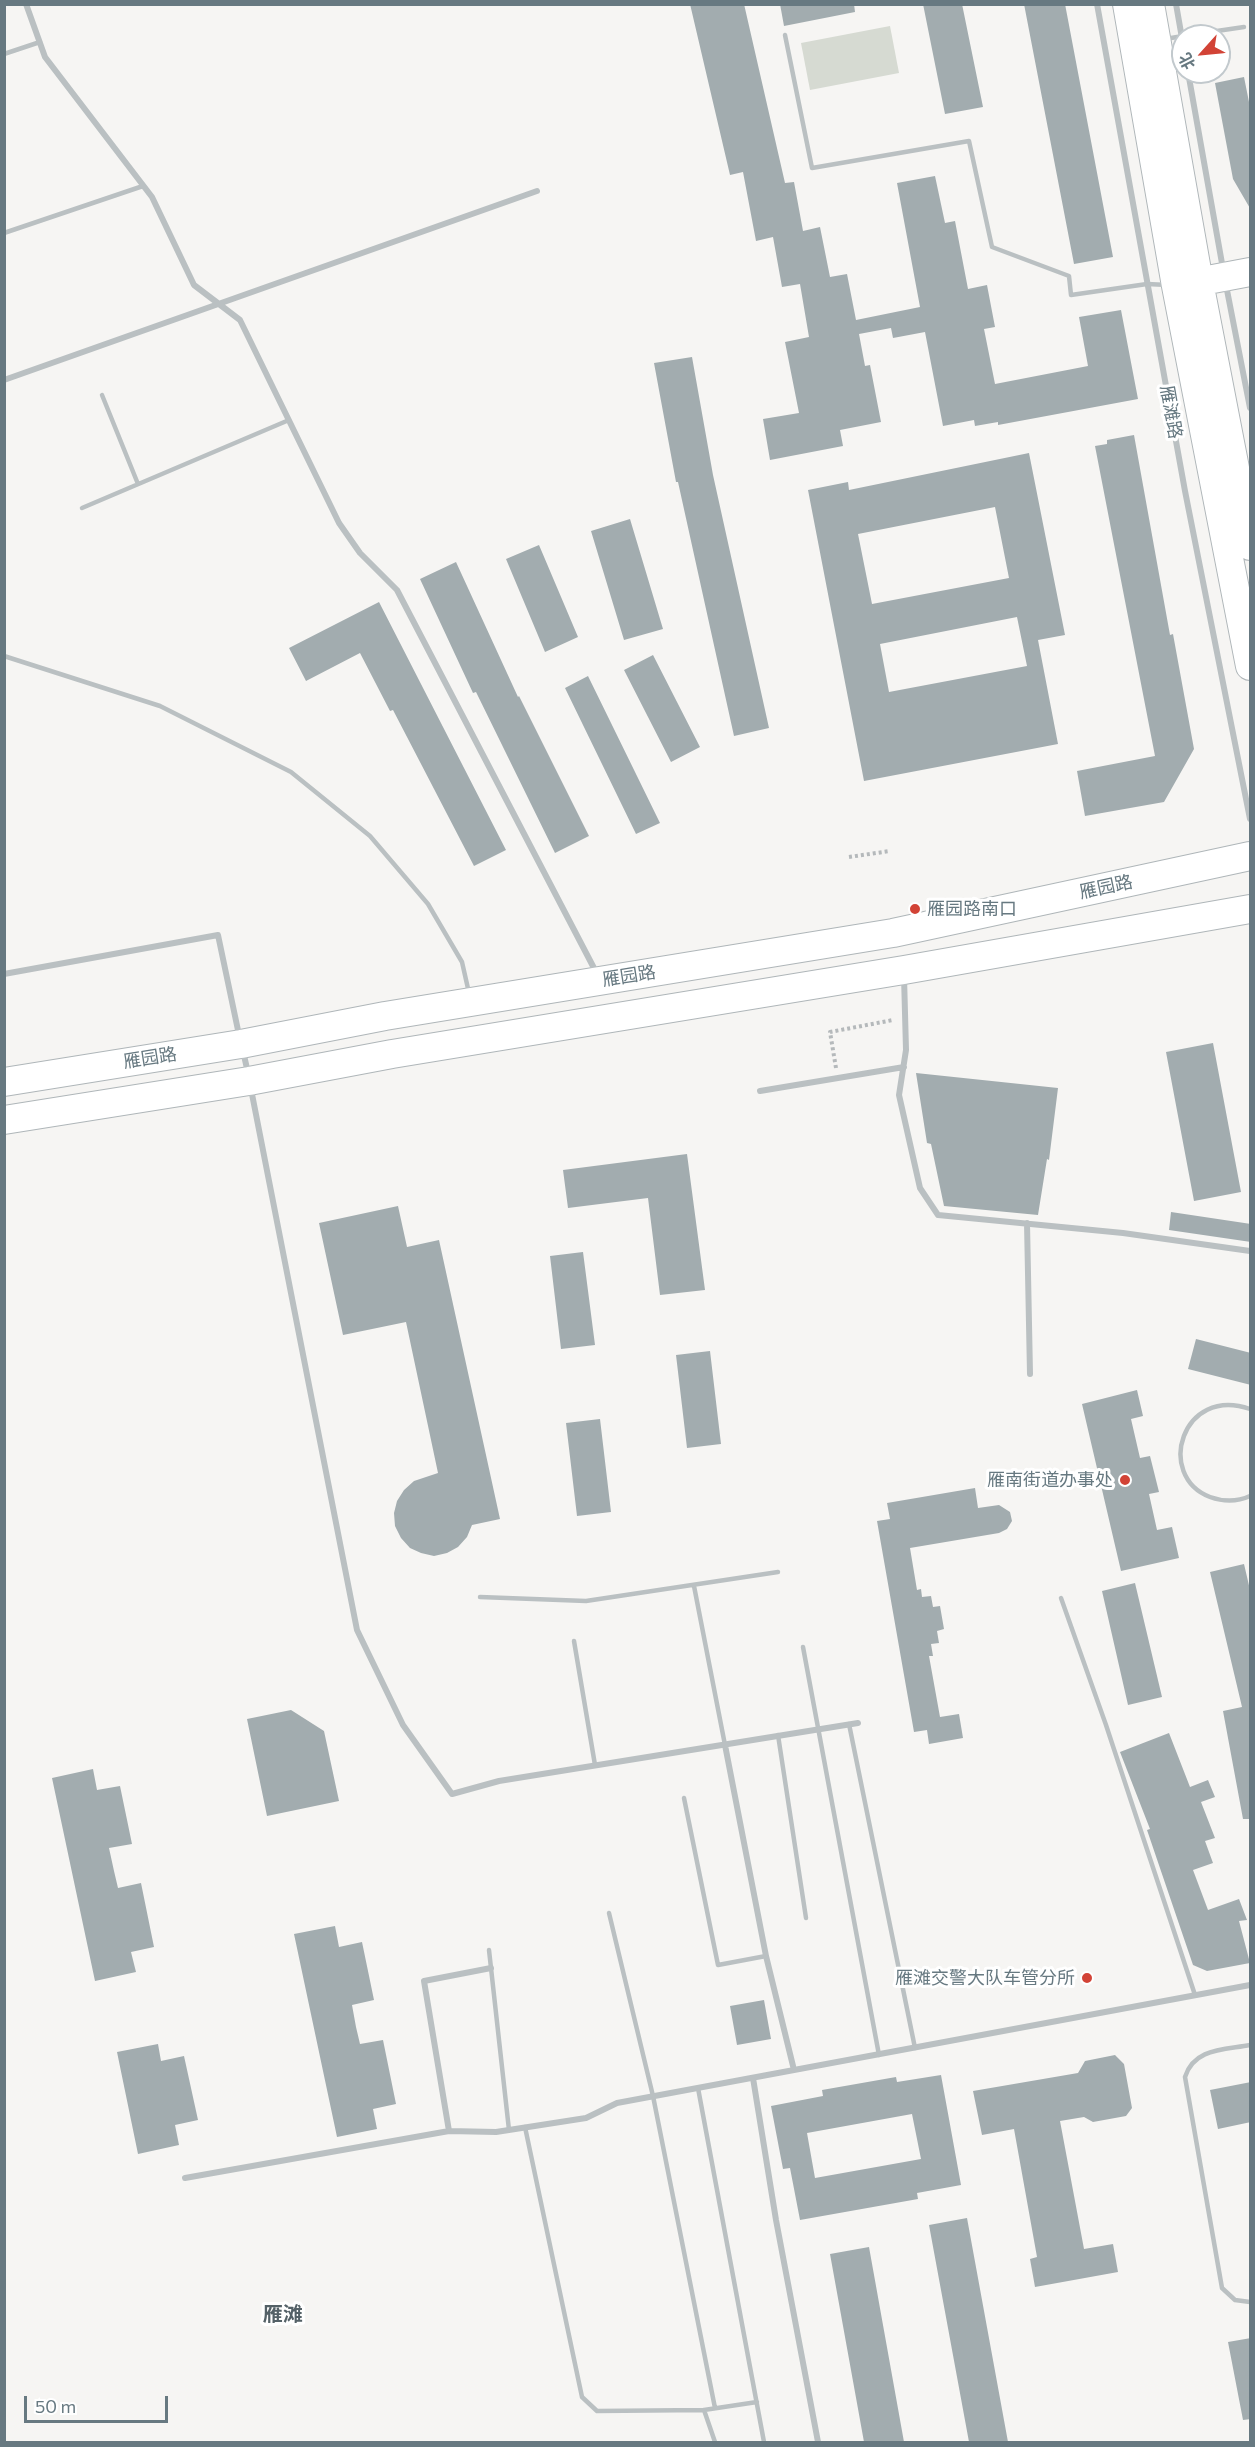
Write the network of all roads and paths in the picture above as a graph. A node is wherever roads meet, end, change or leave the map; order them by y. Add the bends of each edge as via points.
1 (26, 4) edge
2 (1097, 4) edge
3 (1126, 4) edge
4 (1150, 4) edge
5 (1176, 4) edge
6 (1177, 24) edge
7 (1244, 27) dead end
8 (1231, 29) edge
9 (1171, 31) edge
10 (785, 35) dead end
11 (40, 42) junction
12 (4, 54) edge
13 (1184, 84) edge
14 (1189, 84) edge
15 (143, 186) junction
16 (537, 191) dead end
17 (4, 233) edge
18 (1213, 279) edge
19 (1148, 284) junction
20 (218, 303) junction
21 (4, 380) edge
22 (102, 395) dead end
23 (1251, 408) edge
24 (289, 420) junction
25 (138, 484) junction
26 (82, 508) dead end
27 (1251, 546) edge
28 (4, 656) edge
29 (1251, 666) edge
30 (1251, 819) edge
31 (890, 851) dead end
32 (1251, 856) edge
33 (849, 857) dead end
34 (1251, 909) edge
35 (904, 970) junction
36 (4, 974) edge
37 (601, 981) junction
38 (471, 1002) junction
39 (894, 1020) dead end
40 (241, 1044) junction
41 (904, 1067) junction
42 (838, 1078) junction
43 (249, 1081) junction
44 (4, 1082) edge
45 (760, 1091) dead end
46 (4, 1120) edge
47 (1026, 1223) junction
48 (1251, 1251) edge
49 (1030, 1374) dead end
50 (1251, 1409) edge
51 (1251, 1496) edge
52 (778, 1572) dead end
53 (694, 1586) junction
54 (480, 1597) dead end
55 (1061, 1598) dead end
56 (574, 1641) dead end
57 (803, 1647) dead end
58 (858, 1723) dead end
59 (849, 1724) junction
60 (817, 1729) junction
61 (778, 1735) junction
62 (725, 1745) junction
63 (596, 1765) junction
64 (684, 1798) dead end
65 (609, 1913) dead end
66 (806, 1918) dead end
67 (489, 1950) dead end
68 (766, 1956) junction
69 (491, 1968) junction
70 (1251, 1985) edge
71 (1195, 1995) junction
72 (1251, 2045) edge
73 (915, 2048) junction
74 (879, 2055) junction
75 (794, 2070) junction
76 (753, 2078) junction
77 (698, 2088) junction
78 (653, 2096) junction
79 (525, 2127) junction
80 (509, 2130) junction
81 (449, 2131) junction
82 (185, 2178) dead end
83 (1251, 2302) edge
84 (757, 2402) junction
85 (715, 2408) junction
86 (704, 2410) junction
87 (715, 2442) edge
88 (764, 2442) edge
89 (818, 2442) edge

1 - 11 street
2 - 19 street, 雁滩路
3 - 18 main road, 雁滩路
4 - 9 main road, 雁滩路
5 - 6 street, 雁滩路
7 - 8 lane
10 - 19 lane via 812,168 969,141 992,247 1069,276 1071,295
11 - 12 lane
11 - 15 street via 45,57
13 - 18 main road, 雁滩路
14 - 18 street, 雁滩路
15 - 17 lane
15 - 20 street via 194,285
16 - 20 street
18 - 19 lane
18 - 23 street, 雁滩路
18 - 27 main road, 雁滩路
18 - 29 main road, 雁滩路
19 - 30 street, 雁滩路
20 - 21 street
20 - 24 street via 240,320
22 - 25 lane
24 - 25 lane
24 - 37 street via 339,523 360,553 397,590
25 - 26 lane
28 - 38 lane via 160,706 291,772 370,836 428,904 462,962
31 - 33 path
32 - 37 main road, 雁园路 via 893,933
34 - 35 main road
35 - 41 street
35 - 43 main road
36 - 40 street via 218,935
37 - 38 main road, 雁园路
38 - 40 main road, 雁园路
39 - 42 path via 830,1032
40 - 43 street
40 - 44 main road, 雁园路
41 - 42 street
41 - 47 street via 899,1095 920,1188 938,1215
42 - 45 street
43 - 46 main road
43 - 63 street via 357,1630 403,1725 452,1794 499,1781
47 - 48 street
47 - 49 street
50 - 51 lane via 1237,1404 1218,1405 1201,1413 1188,1427 1181,1444 1182,1464 1189,1481 1203,1494 1221,1501
52 - 53 lane
53 - 54 lane via 586,1601
53 - 62 lane
55 - 71 lane
56 - 63 lane
57 - 60 lane
58 - 59 street
59 - 60 street
59 - 73 lane
60 - 61 street
60 - 74 lane
61 - 62 street
61 - 66 lane
62 - 63 street
62 - 68 street
64 - 68 lane via 718,1965
65 - 78 lane
67 - 69 lane
68 - 75 street
69 - 80 lane
69 - 81 street via 424,1981
70 - 71 street
71 - 73 street
72 - 83 lane via 1202,2055 1194,2060 1185,2078 1222,2288 1235,2300
73 - 74 street
74 - 75 street
75 - 76 street
76 - 77 street
76 - 89 street
77 - 78 street
77 - 84 lane
78 - 79 street via 617,2103 586,2118
78 - 85 lane
79 - 80 street
79 - 86 lane via 582,2397 597,2411
80 - 81 street
81 - 82 street
84 - 85 lane
84 - 88 lane
85 - 86 lane
86 - 87 lane

